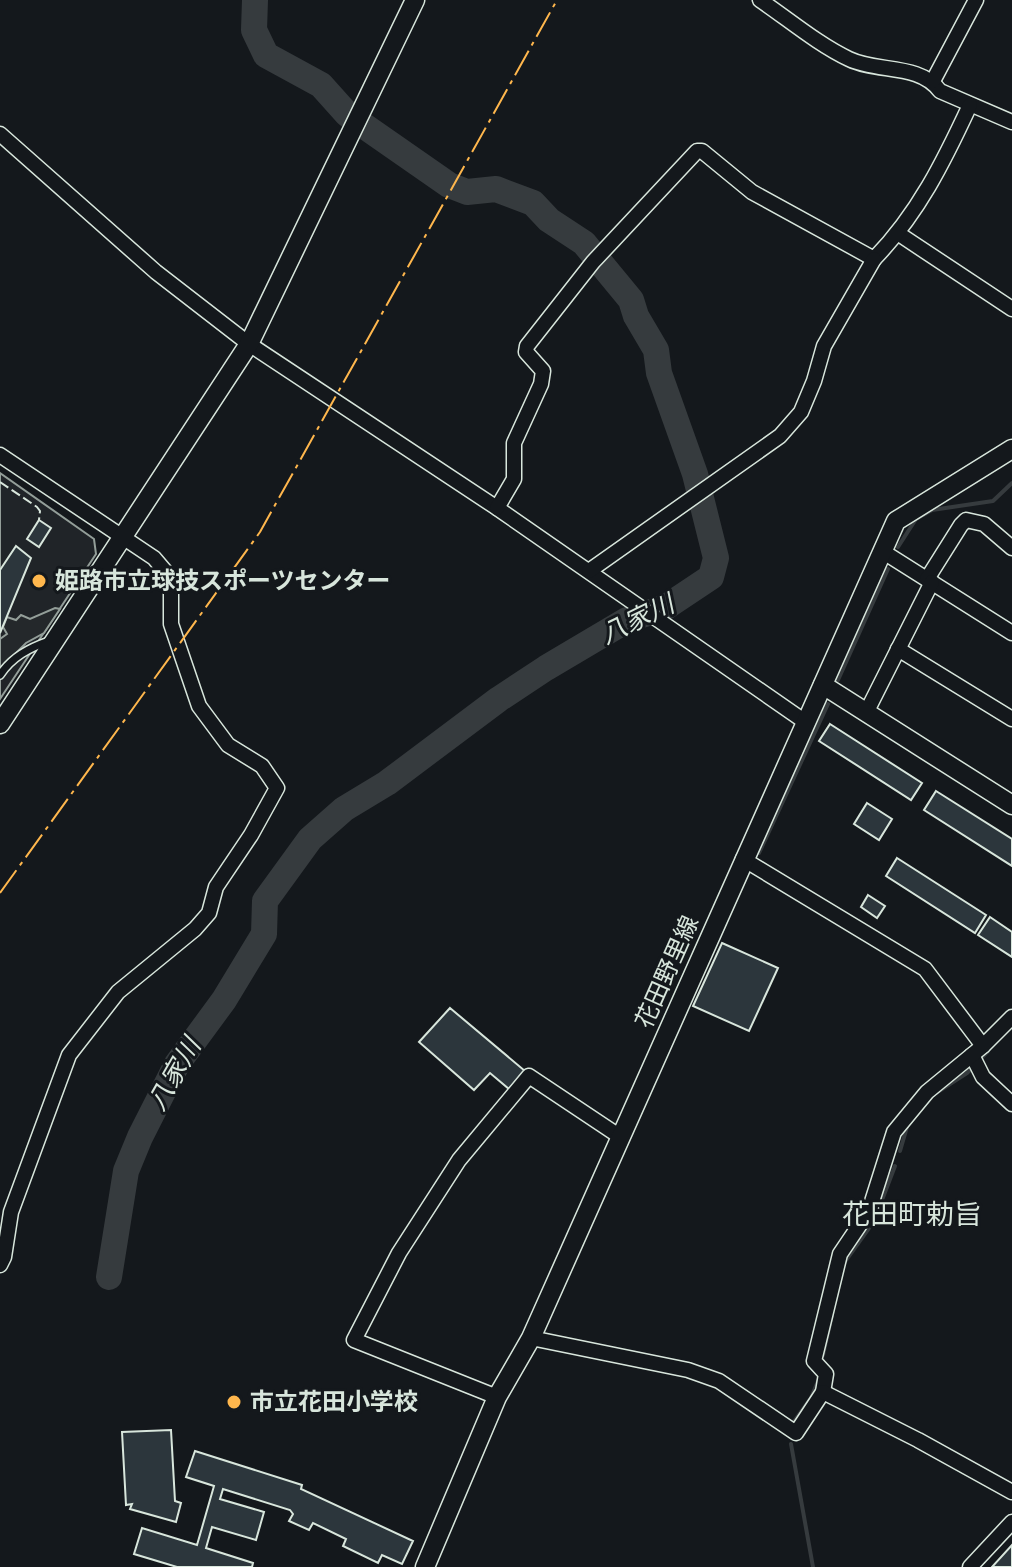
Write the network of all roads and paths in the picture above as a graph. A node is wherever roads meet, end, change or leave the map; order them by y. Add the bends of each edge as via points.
1 (415, 0) edge
2 (760, 0) edge
3 (976, 0) edge
4 (933, 81) junction
5 (970, 105) junction
6 (1012, 122) edge
7 (0, 134) edge
8 (899, 234) junction
9 (874, 259) junction
10 (1012, 309) edge
11 (249, 344) junction
12 (1012, 449) edge
13 (0, 455) edge
14 (497, 508) junction
15 (122, 538) junction
16 (1012, 548) edge
17 (882, 551) junction
18 (589, 571) junction
19 (930, 581) junction
20 (1012, 633) edge
21 (56, 639) junction
22 (898, 649) junction
23 (0, 675) edge
24 (823, 685) junction
25 (866, 713) junction
26 (1012, 719) edge
27 (804, 721) junction
28 (0, 724) edge
29 (1012, 805) edge
30 (743, 859) junction
31 (1012, 1017) edge
32 (977, 1057) junction
33 (1012, 1104) edge
34 (619, 1136) junction
35 (0, 1265) edge
36 (531, 1338) junction
37 (823, 1392) junction
38 (497, 1397) junction
39 (1012, 1492) edge
40 (1012, 1522) edge
41 (425, 1567) edge
42 (970, 1567) edge

1 - 11 main road
2 - 4 street via 848,58
3 - 4 street
4 - 5 street via 940,91
5 - 6 street
5 - 8 street via 938,173
7 - 11 street via 156,272
8 - 9 street
8 - 10 street
9 - 14 street via 752,192 697,151 593,262 527,346 526,352 543,371 541,384 514,443 514,479
9 - 18 street via 824,346 801,412 780,436
11 - 14 street
11 - 15 main road
12 - 17 main road, 花田野里線 via 896,521
13 - 15 street
14 - 18 street
15 - 21 main road
15 - 35 street via 154,558 171,578 171,624 199,706 228,745 262,766 277,788 216,887 209,913 118,992 69,1055 11,1212
16 - 19 street via 984,524 966,520
17 - 19 street
17 - 24 main road, 花田野里線
18 - 27 street
19 - 20 street
19 - 22 street
21 - 23 lane via 30,647
21 - 28 main road
22 - 25 street
22 - 26 street
24 - 25 main road
24 - 27 main road, 花田野里線
25 - 29 main road
27 - 30 main road, 花田野里線
30 - 32 street via 925,969
30 - 34 main road, 花田野里線
31 - 32 street
32 - 33 street via 983,1077
32 - 37 street via 927,1092 894,1132 869,1211 840,1254 814,1361 826,1374
34 - 36 main road, 花田野里線
34 - 38 street via 529,1076 459,1160 399,1253 354,1340
36 - 37 street via 719,1381 796,1433
36 - 38 main road, 花田野里線
37 - 39 street
38 - 41 main road, 花田野里線
40 - 42 street

